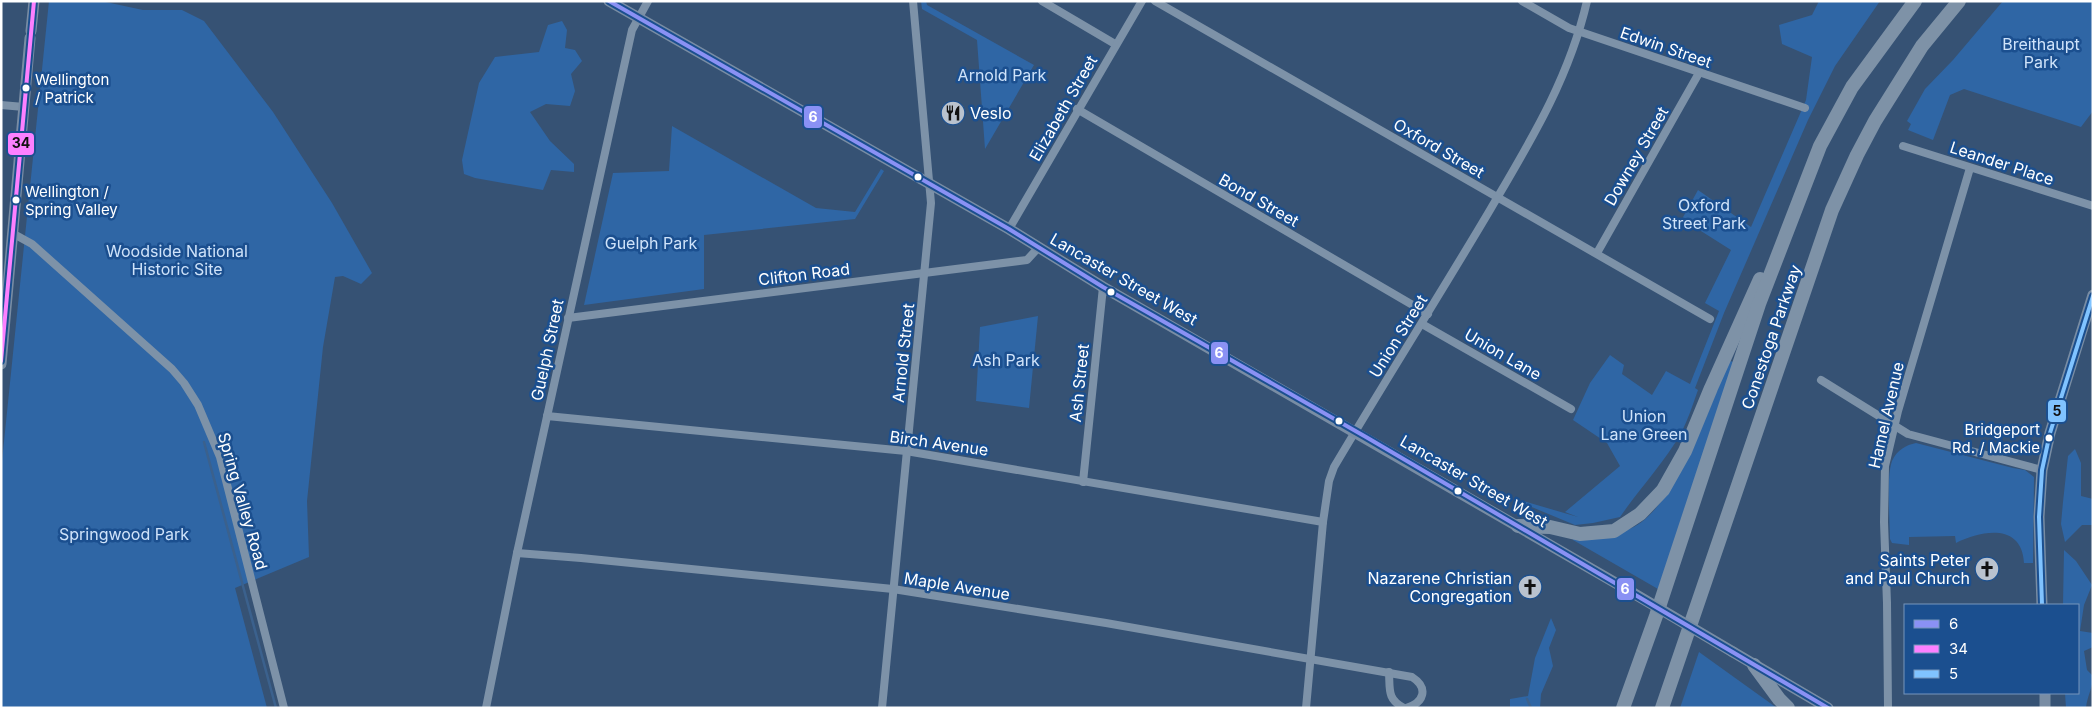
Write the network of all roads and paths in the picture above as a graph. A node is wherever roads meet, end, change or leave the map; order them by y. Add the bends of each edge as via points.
1 (34, 1) edge
2 (609, 1) edge
3 (648, 1) edge
4 (913, 1) edge
5 (1042, 1) edge
6 (1142, 1) edge
7 (1155, 1) edge
8 (1522, 1) edge
9 (1587, 1) edge
10 (1907, 1) edge
11 (1915, 1) edge
12 (1959, 1) edge
13 (638, 18) junction
14 (1893, 28) junction
15 (1579, 32) junction
16 (1115, 44) junction
17 (1699, 73) junction
18 (1, 105) edge
19 (24, 107) junction
20 (1805, 108) dead end
21 (1078, 109) junction
22 (1904, 146) dead end
23 (1970, 168) junction
24 (928, 185) junction
25 (1497, 197) junction
26 (2093, 206) edge
27 (1793, 214) junction
28 (1009, 229) junction
29 (12, 234) junction
30 (1038, 248) junction
31 (1597, 253) junction
32 (925, 273) junction
33 (1102, 287) junction
34 (2093, 295) edge
35 (1428, 314) junction
36 (568, 318) junction
37 (1710, 319) dead end
38 (1422, 324) junction
39 (1, 364) edge
40 (1821, 380) dead end
41 (1571, 409) dead end
42 (547, 416) junction
43 (1894, 426) junction
44 (1355, 431) junction
45 (906, 451) junction
46 (2042, 470) junction
47 (1083, 482) junction
48 (1323, 522) junction
49 (1518, 526) junction
50 (1723, 534) junction
51 (517, 553) junction
52 (893, 589) junction
53 (2042, 604) edge
54 (1310, 659) junction
55 (1754, 665) junction
56 (1389, 672) junction
57 (2045, 694) edge
58 (284, 708) edge
59 (486, 708) edge
60 (882, 708) edge
61 (1306, 708) edge
62 (1405, 708) edge
63 (1623, 708) edge
64 (1662, 708) edge
65 (1672, 708) edge
66 (1788, 708) edge
67 (1828, 708) edge
68 (1888, 708) edge
69 (2045, 708) edge

1 - 19 main road
2 - 13 main road, Lancaster Street West
3 - 13 street, Guelph Street
4 - 24 street, Arnold Street
5 - 16 street
6 - 16 street, Elizabeth Street
7 - 25 street, Oxford Street
8 - 15 street, Edwin Street
9 - 15 street, Union Street
10 - 14 highway
11 - 14 highway, Conestoga Parkway
12 - 50 highway, Conestoga Parkway via 1922,46 1875,121 1832,210
13 - 24 main road, Lancaster Street West
13 - 36 street, Guelph Street via 632,30
14 - 27 highway, Conestoga Parkway via 1852,87 1820,146
15 - 17 street, Edwin Street
15 - 25 street, Union Street via 1548,110
16 - 21 street, Elizabeth Street
17 - 20 street, Edwin Street
17 - 31 street, Downey Street
18 - 19 street
19 - 29 main road
21 - 28 street, Elizabeth Street
21 - 35 street, Bond Street
22 - 23 street, Leander Place
23 - 26 street, Leander Place
23 - 43 street, Hamel Avenue
24 - 28 main road, Lancaster Street West
24 - 32 street, Arnold Street via 931,203
25 - 31 street, Oxford Street
25 - 35 street, Union Street
27 - 49 highway via 1773,248 1685,451 1663,490 1640,514 1614,530 1580,534 1550,527
27 - 63 highway, Conestoga Parkway via 1759,304
28 - 30 main road, Lancaster Street West
29 - 39 main road
29 - 58 street, Spring Valley Road via 32,244 156,353 184,383 198,405 220,457
30 - 32 street, Clifton Road via 1028,260
30 - 33 main road, Lancaster Street West
31 - 37 street, Oxford Street
32 - 36 street, Clifton Road
32 - 45 street, Arnold Street
33 - 44 main road, Lancaster Street West
33 - 47 street, Ash Street
34 - 46 main road
35 - 38 street, Union Street
36 - 42 street, Guelph Street
38 - 41 street, Union Lane
38 - 44 street, Union Street
40 - 43 street
42 - 45 street, Birch Avenue
42 - 51 street, Guelph Street
43 - 46 street via 1908,434
43 - 68 street, Hamel Avenue via 1885,466
44 - 48 street, Union Street via 1334,466
44 - 49 main road, Lancaster Street West
45 - 47 street, Birch Avenue
45 - 52 street, Arnold Street
46 - 53 main road via 2039,517
47 - 48 street, Birch Avenue
48 - 54 street, Union Street
49 - 55 main road, Lancaster Street West, bridge
50 - 64 highway, Conestoga Parkway
50 - 65 highway
51 - 52 street, Maple Avenue
51 - 59 street, Guelph Street
52 - 54 street, Maple Avenue
52 - 60 street, Arnold Street
54 - 56 street, Maple Avenue
54 - 61 street, Union Street
55 - 66 highway
55 - 67 main road, Lancaster Street West
56 - 62 street, Maple Avenue via 1390,694 1394,702
56 - 62 street, Maple Avenue via 1412,677 1423,689 1422,698
57 - 69 main road

